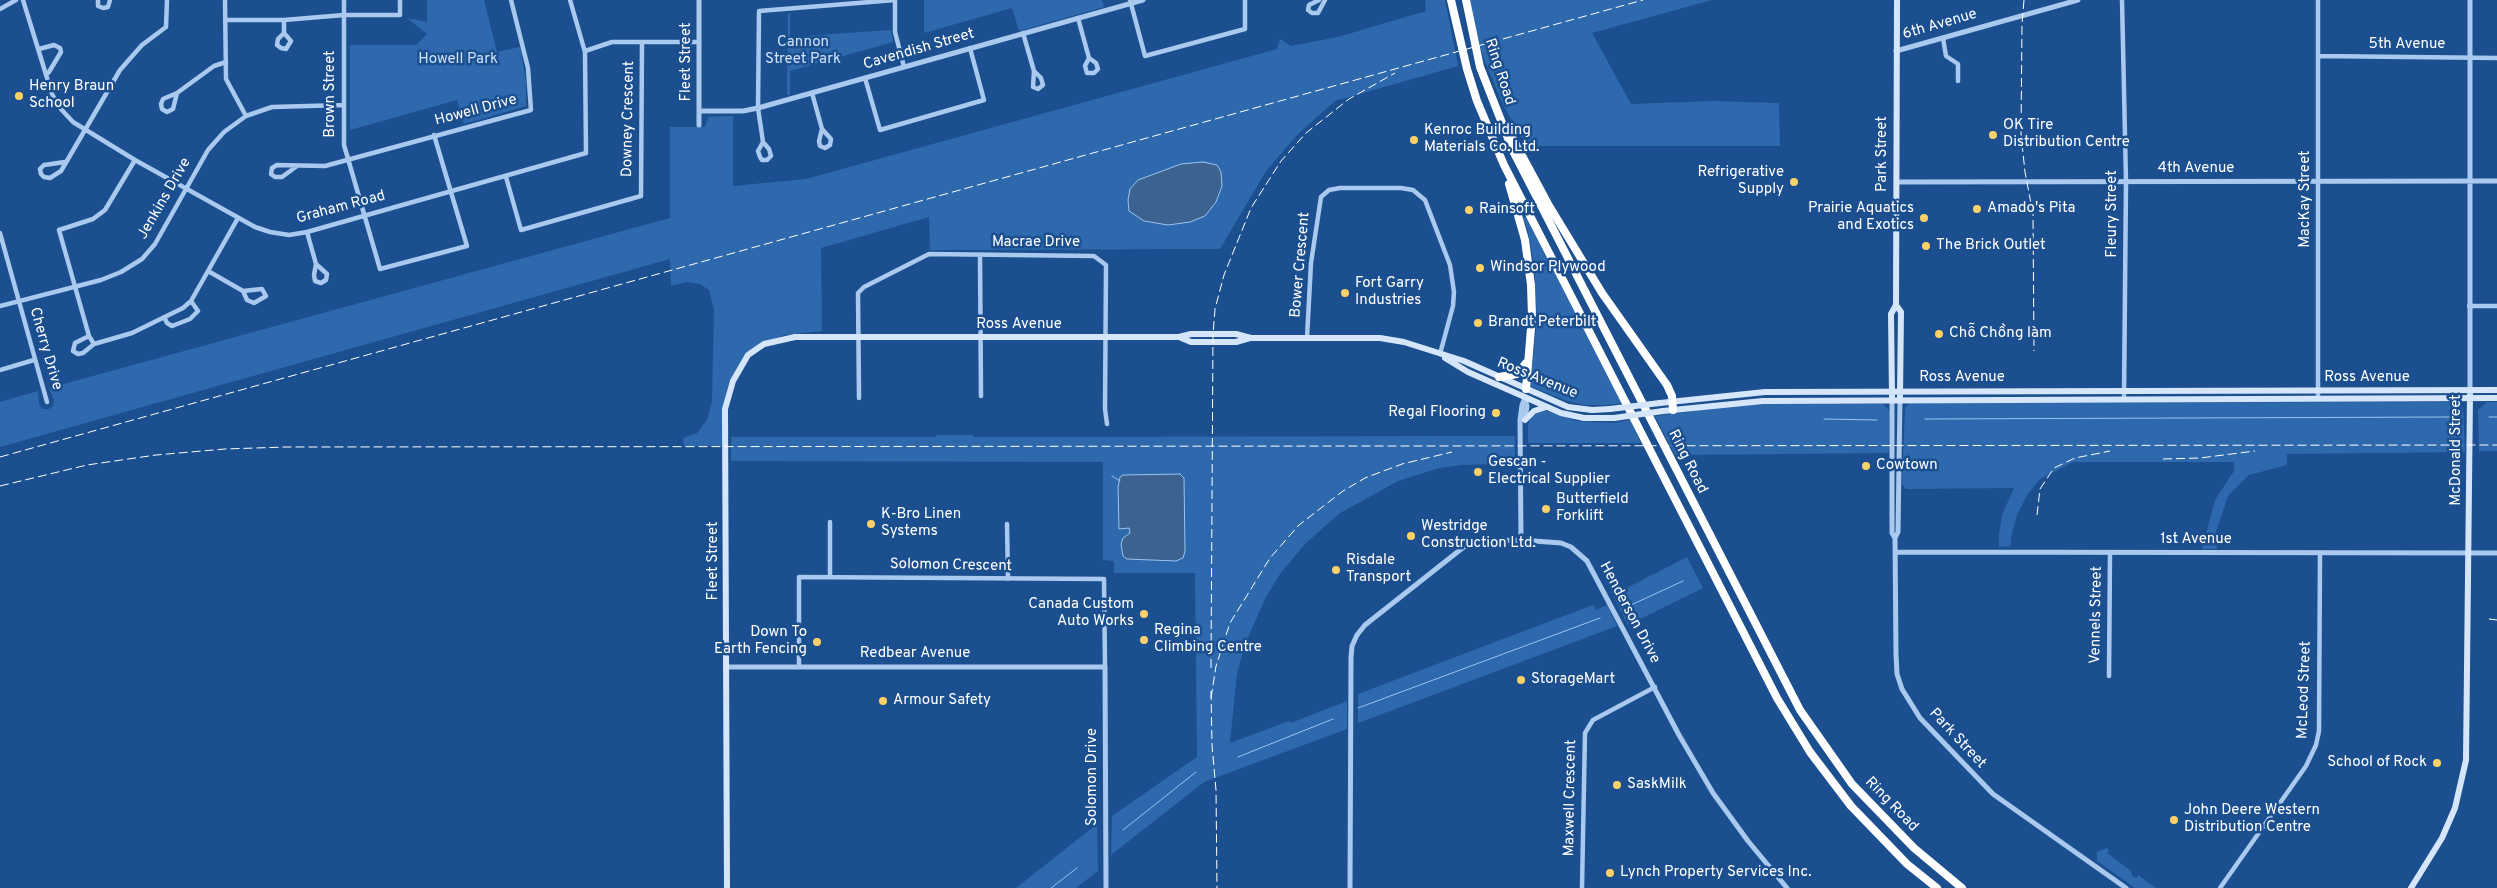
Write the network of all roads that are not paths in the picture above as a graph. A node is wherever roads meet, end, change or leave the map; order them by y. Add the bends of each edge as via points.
1 (16, 0) edge
2 (23, 0) edge
3 (98, 0) edge
4 (110, 0) edge
5 (167, 0) edge
6 (225, 0) edge
7 (344, 0) edge
8 (400, 0) edge
9 (511, 0) edge
10 (570, 0) edge
11 (699, 0) edge
12 (895, 0) edge
13 (1143, 0) edge
14 (1245, 0) edge
15 (1319, 0) edge
16 (1325, 0) edge
17 (1451, 0) edge
18 (1466, 0) edge
19 (2078, 0) edge
20 (2122, 0) edge
21 (2318, 0) edge
22 (2470, 0) edge
23 (1131, 1) edge
24 (1896, 1) edge
25 (0, 9) edge
26 (344, 15) junction
27 (1078, 18) junction
28 (225, 20) junction
29 (284, 20) junction
30 (284, 33) dead end
31 (1023, 33) junction
32 (1942, 38) junction
33 (642, 42) junction
34 (699, 42) junction
35 (39, 48) junction
36 (970, 48) junction
37 (585, 51) junction
38 (1896, 51) junction
39 (2318, 56) junction
40 (2470, 57) junction
41 (1089, 58) dead end
42 (2497, 58) edge
43 (226, 62) junction
44 (904, 67) junction
45 (1034, 71) dead end
46 (46, 75) junction
47 (865, 78) junction
48 (1958, 81) dead end
49 (178, 93) dead end
50 (812, 93) junction
51 (344, 105) junction
52 (758, 108) junction
53 (1496, 109) junction
54 (700, 110) junction
55 (246, 116) junction
56 (699, 125) dead end
57 (822, 129) dead end
58 (84, 130) junction
59 (434, 135) junction
60 (763, 142) dead end
61 (135, 160) junction
62 (348, 160) junction
63 (65, 162) junction
64 (1504, 165) junction
65 (297, 166) junction
66 (506, 177) junction
67 (2318, 181) junction
68 (2470, 181) junction
69 (2497, 181) edge
70 (1896, 182) junction
71 (2126, 182) junction
72 (186, 189) junction
73 (450, 192) junction
74 (364, 215) junction
75 (238, 218) junction
76 (307, 232) junction
77 (0, 233) edge
78 (2, 247) edge
79 (980, 255) junction
80 (316, 264) dead end
81 (208, 271) junction
82 (76, 286) junction
83 (243, 291) junction
84 (191, 301) junction
85 (19, 302) junction
86 (1896, 305) junction
87 (0, 306) edge
88 (2470, 306) junction
89 (2497, 306) edge
90 (164, 318) junction
91 (89, 336) junction
92 (1105, 337) junction
93 (859, 338) junction
94 (980, 338) junction
95 (1307, 338) junction
96 (94, 344) junction
97 (1440, 354) junction
98 (34, 360) junction
99 (1527, 361) junction
100 (0, 370) edge
101 (1499, 377) junction
102 (1526, 389) junction
103 (2124, 390) junction
104 (2318, 390) junction
105 (2470, 390) junction
106 (2497, 390) edge
107 (1892, 391) junction
108 (1900, 392) junction
109 (981, 396) dead end
110 (859, 398) dead end
111 (1525, 398) junction
112 (2470, 398) junction
113 (2497, 398) edge
114 (2124, 399) junction
115 (2318, 399) junction
116 (1892, 400) junction
117 (1900, 400) junction
118 (47, 402) dead end
119 (1672, 402) junction
120 (1546, 407) junction
121 (1673, 410) junction
122 (1524, 423) junction
123 (1107, 424) dead end
124 (830, 522) dead end
125 (1007, 524) dead end
126 (1895, 538) junction
127 (1521, 540) junction
128 (1895, 552) junction
129 (2497, 552) edge
130 (2110, 553) junction
131 (2320, 553) junction
132 (2469, 553) junction
133 (830, 578) junction
134 (1008, 579) junction
135 (798, 666) junction
136 (1105, 666) junction
137 (726, 667) junction
138 (2109, 676) dead end
139 (1655, 687) junction
140 (726, 888) edge
141 (1106, 888) edge
142 (1350, 888) edge
143 (1582, 888) edge
144 (1787, 888) edge
145 (1937, 888) edge
146 (1962, 888) edge
147 (2126, 888) edge
148 (2220, 888) edge
149 (2411, 888) edge

1 - 25 street
2 - 35 street, Graham Road
3 - 4 street via 98,6 103,8 108,7
5 - 58 street via 166,26 142,45 120,70
6 - 28 street
7 - 26 street, Brown Street
8 - 26 street via 400,15
9 - 59 street, Howell Drive via 528,68 531,110
10 - 37 street, Graham Road
11 - 34 street, Fleet Street
12 - 44 street via 895,32
12 - 52 street via 759,11
13 - 23 street, Cavendish Street
14 - 23 street via 1245,29 1145,56
15 - 16 street via 1309,5 1308,10 1318,13
17 - 64 highway, Ring Road via 1466,69
18 - 53 highway, Ring Road via 1480,67
19 - 32 street, 6th Avenue
20 - 71 street, Fleury Street
21 - 39 street, MacKay Street
22 - 40 street, McDonald Street
23 - 27 street, Cavendish Street
24 - 38 main road, Park Street
26 - 29 street
26 - 51 street, Brown Street
27 - 31 street, Cavendish Street
27 - 41 street
28 - 29 street
28 - 43 street
29 - 30 street
31 - 36 street, Cavendish Street
31 - 45 street
32 - 38 street, 6th Avenue
32 - 48 street via 1946,56 1958,64
33 - 34 street
33 - 37 street via 612,42
33 - 66 street, Downey Crescent via 641,196 521,230
34 - 54 street, Fleet Street
35 - 46 street, Graham Road
35 - 46 street via 54,45 60,48
36 - 44 street, Cavendish Street
36 - 47 street via 984,100 975,103 880,130
37 - 66 street, Graham Road via 586,153
38 - 70 main road, Park Street
39 - 40 street, 5th Avenue
39 - 67 street, MacKay Street
40 - 42 street, 5th Avenue
40 - 68 street, McDonald Street
43 - 49 street via 198,76
43 - 55 street via 226,79
44 - 47 street, Cavendish Street
46 - 58 street, Graham Road via 60,108
47 - 50 street, Cavendish Street
50 - 52 street, Cavendish Street
50 - 57 street
51 - 55 street, Jenkins Drive via 272,107
51 - 62 street, Brown Street via 344,145
52 - 54 street, Cavendish Street
52 - 60 street
53 - 119 highway via 1575,250 1667,385
53 - 146 highway, Ring Road via 1589,301 1800,710 1852,784 1914,848
54 - 56 street, Fleet Street
55 - 72 street, Jenkins Drive via 224,132 208,150
58 - 61 street, Graham Road
58 - 63 street
59 - 62 street, Howell Drive
59 - 73 street
61 - 72 street, Graham Road
61 - 82 street via 106,210 93,220 59,230
62 - 65 street, Howell Drive via 325,166
62 - 74 street, Brown Street
63 - 63 street via 44,165 40,169 41,174 50,178 61,171
64 - 99 highway via 1528,260 1532,316
64 - 145 highway, Ring Road via 1773,689 1810,752 1851,806 1907,864
65 - 65 street, Howell Drive via 277,165 271,174 282,177
66 - 73 street, Graham Road
67 - 68 street, 4th Avenue
67 - 71 street, 4th Avenue
67 - 104 street, MacKay Street
68 - 69 street, 4th Avenue
68 - 88 street, McDonald Street
70 - 71 street, 4th Avenue
70 - 86 main road, Park Street
71 - 103 street, Fleury Street
72 - 75 street, Graham Road
72 - 82 street, Jenkins Drive via 155,244 142,259 121,272
73 - 74 street, Graham Road
73 - 74 street, Brown Street via 467,246 380,269
74 - 76 street, Graham Road
75 - 76 street, Graham Road via 270,232
75 - 81 street
76 - 80 street
77 - 78 street, Cherry Drive
78 - 85 street, Cherry Drive
79 - 92 street, Macrae Drive via 1094,256 1106,265
79 - 93 street, Macrae Drive via 929,254 864,286 858,292
79 - 94 street
81 - 83 street
81 - 84 street
82 - 85 street, Jenkins Drive
82 - 91 street
83 - 83 street via 247,300 254,302 266,296 262,289
84 - 90 street
84 - 90 street via 198,311 190,319 172,326
85 - 87 street, Jenkins Drive
85 - 98 street, Cherry Drive
86 - 107 main road, Park Street via 1891,314
86 - 108 main road, Park Street via 1901,312
88 - 89 street
88 - 105 street, McDonald Street
90 - 96 street via 132,333
91 - 96 street
91 - 96 street via 75,343 73,350 83,353
92 - 94 main road, Ross Avenue
92 - 95 main road, Ross Avenue via 1236,334 1251,338
92 - 123 street, Macrae Drive
93 - 94 main road, Ross Avenue
93 - 110 street, Macrae Drive
93 - 137 main road, Fleet Street via 794,337 764,344 748,355 733,381 725,409
94 - 109 street
95 - 97 main road, Ross Avenue via 1392,340
95 - 97 street, Bower Crescent via 1311,263 1321,197 1340,188 1401,188 1413,190 1425,200 1450,265 1454,292
97 - 101 main road, Ross Avenue
97 - 111 main road, Ross Avenue via 1460,369
98 - 100 street
98 - 118 street, Cherry Drive
99 - 101 highway via 1517,374
99 - 102 highway
101 - 102 main road, Ross Avenue
102 - 111 street
102 - 119 main road, Ross Avenue, bridge via 1568,407 1592,410
103 - 104 main road, Ross Avenue
103 - 108 main road, Ross Avenue
103 - 114 street, Fleury Street
104 - 105 main road, Ross Avenue
104 - 115 street, MacKay Street
105 - 106 main road, Ross Avenue
105 - 112 main road, McDonald Street
107 - 108 main road, Ross Avenue
107 - 116 main road, Park Street
107 - 119 main road, Ross Avenue via 1765,392
108 - 117 main road, Park Street
111 - 120 main road, Ross Avenue
111 - 122 street via 1522,405
112 - 113 main road, Ross Avenue
112 - 115 main road, Ross Avenue
112 - 132 main road, McDonald Street
114 - 115 main road, Ross Avenue
114 - 117 main road, Ross Avenue
116 - 117 main road, Ross Avenue
116 - 121 main road, Ross Avenue via 1763,401
116 - 126 street, Park Street via 1892,533
117 - 126 street, Park Street via 1898,532
119 - 121 highway
120 - 121 main road, Ross Avenue, bridge via 1578,418 1614,418
120 - 122 main road via 1534,411
122 - 127 street
124 - 133 street
125 - 134 street
126 - 128 street, Park Street
127 - 139 street, Henderson Drive via 1561,543 1587,561
127 - 142 street, Henderson Drive via 1485,541 1464,546 1365,625 1352,646
128 - 130 street, 1st Avenue
128 - 147 street, Park Street via 1897,674 1909,703 1993,794
129 - 132 street, 1st Avenue
130 - 131 street, 1st Avenue
130 - 138 street, Vennels Street
131 - 132 street, 1st Avenue
131 - 148 street, McLeod Street via 2319,731 2316,746 2306,766
132 - 149 main road, McDonald Street via 2466,760 2455,808 2442,838
133 - 134 street, Solomon Crescent
133 - 135 street, Solomon Crescent via 799,577
134 - 136 street, Solomon Crescent via 1104,579
135 - 136 street, Redbear Avenue
135 - 137 street, Redbear Avenue
136 - 141 street, Solomon Drive
137 - 140 main road, Fleet Street
139 - 143 street, Maxwell Crescent via 1593,720 1585,733
139 - 144 street, Henderson Drive via 1713,793

